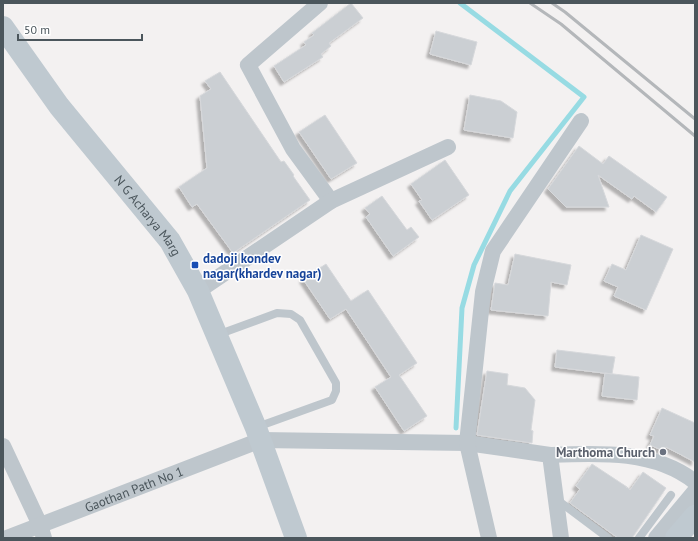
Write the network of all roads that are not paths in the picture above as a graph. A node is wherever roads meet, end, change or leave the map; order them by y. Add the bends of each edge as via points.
1 (320, 3) edge
2 (3, 28) edge
3 (581, 121) dead end
4 (448, 147) dead end
5 (331, 201) junction
6 (198, 291) junction
7 (216, 335) junction
8 (259, 434) junction
9 (462, 443) junction
10 (3, 446) edge
11 (550, 455) junction
12 (695, 482) edge
13 (695, 491) edge
14 (671, 495) dead end
15 (556, 498) junction
16 (695, 516) edge
17 (42, 532) edge
18 (7, 538) edge
19 (296, 538) edge
20 (481, 538) edge
21 (489, 538) edge
22 (561, 538) edge
23 (608, 538) edge
24 (639, 538) edge
25 (656, 538) edge
26 (676, 538) edge

1 - 5 street via 248,66 293,149
2 - 6 main road, N G Acharya Marg via 59,106 170,242
3 - 9 street via 494,251 483,292
4 - 5 street
5 - 6 street
6 - 7 main road, N G Acharya Marg
7 - 8 main road, N G Acharya Marg
7 - 8 lane via 277,313 291,314 300,320 336,383 332,400
8 - 9 street via 408,448
8 - 17 street, Gaothan Path No 1
8 - 19 main road, N G Acharya Marg
9 - 11 street
9 - 20 street
9 - 21 street
10 - 17 street
11 - 12 street via 606,453 658,462
11 - 15 street
13 - 25 street
14 - 24 lane
15 - 22 street
15 - 23 lane
16 - 26 main road
17 - 18 street, Gaothan Path No 1

